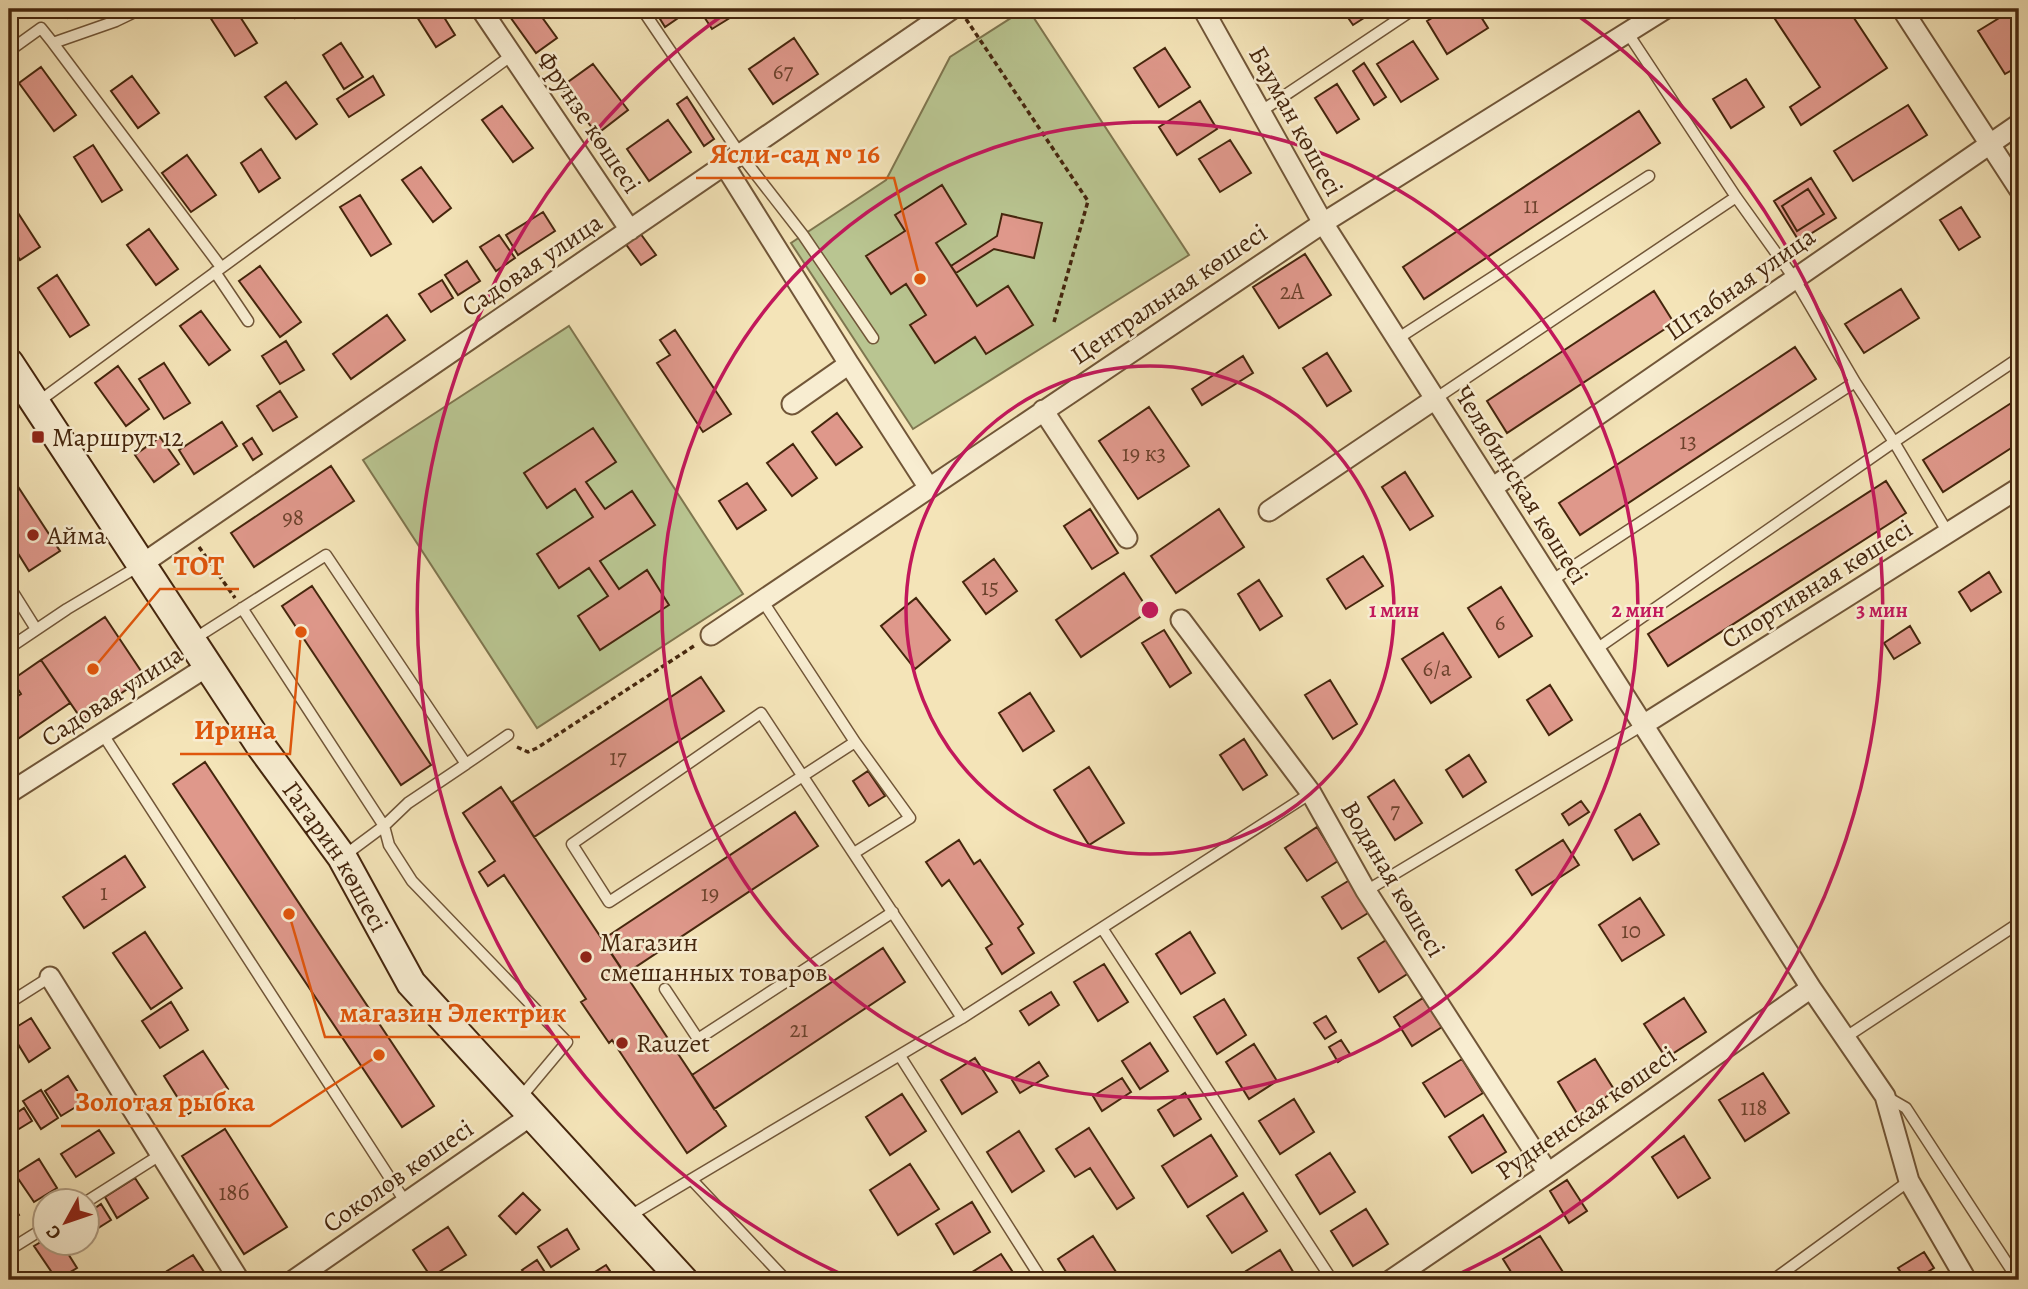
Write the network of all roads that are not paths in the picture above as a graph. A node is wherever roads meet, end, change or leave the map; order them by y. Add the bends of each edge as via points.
1 (141, 9) edge
2 (481, 9) edge
3 (642, 9) edge
4 (1203, 9) edge
5 (1414, 9) edge
6 (1665, 9) edge
7 (1902, 9) edge
8 (959, 14) edge
9 (1627, 32) junction
10 (53, 43) junction
11 (9, 51) edge
12 (512, 55) junction
13 (1260, 112) junction
14 (2019, 124) edge
15 (1990, 143) junction
16 (732, 160) junction
17 (1649, 176) dead end
18 (2019, 189) edge
19 (1736, 197) junction
20 (1323, 223) junction
21 (630, 230) junction
22 (218, 270) junction
23 (1794, 278) junction
24 (248, 321) dead end
25 (873, 338) dead end
26 (1397, 339) junction
27 (2019, 358) edge
28 (849, 364) junction
29 (10, 368) edge
30 (1855, 382) junction
31 (1435, 399) junction
32 (36, 403) junction
33 (792, 404) dead end
34 (1043, 410) junction
35 (1894, 442) junction
36 (929, 488) junction
37 (1492, 488) junction
38 (2019, 488) edge
39 (1269, 512) dead end
40 (1948, 533) junction
41 (1127, 538) dead end
42 (142, 564) junction
43 (1551, 581) junction
44 (9, 586) edge
45 (762, 600) junction
46 (242, 608) junction
47 (1181, 620) dead end
48 (36, 629) junction
49 (711, 635) road end
50 (191, 641) junction
51 (9, 648) edge
52 (1595, 650) junction
53 (208, 666) junction
54 (1643, 725) junction
55 (102, 733) junction
56 (508, 735) road end
57 (855, 741) junction
58 (466, 764) junction
59 (803, 776) junction
60 (9, 793) edge
61 (1311, 793) junction
62 (384, 827) junction
63 (854, 853) junction
64 (342, 857) junction
65 (1366, 891) junction
66 (893, 912) junction
67 (2019, 923) edge
68 (1102, 928) junction
69 (50, 977) joint
70 (1811, 988) junction
71 (666, 989) dead end
72 (9, 1003) edge
73 (962, 1018) junction
74 (1846, 1037) junction
75 (900, 1056) junction
76 (1885, 1096) junction
77 (525, 1107) junction
78 (160, 1155) junction
79 (1548, 1173) junction
80 (692, 1180) junction
81 (1909, 1181) junction
82 (102, 1192) edge
83 (407, 1203) junction
84 (626, 1218) junction
85 (32, 1236) edge
86 (9, 1250) edge
87 (239, 1280) edge
88 (294, 1280) edge
89 (683, 1280) edge
90 (786, 1280) edge
91 (1042, 1280) edge
92 (1332, 1280) edge
93 (1391, 1280) edge
94 (1773, 1280) edge
95 (1958, 1280) edge
96 (2018, 1280) edge

1 - 10 lane
2 - 12 street, Фрунзе көшесі
3 - 16 lane
4 - 13 street, Бауман көшесі
5 - 13 lane
6 - 9 street, Центральная көшесі
7 - 15 street
8 - 16 street, Садовая улица
9 - 19 lane
9 - 20 street, Центральная көшесі
10 - 11 lane via 41,28
10 - 22 lane
12 - 21 street, Фрунзе көшесі
12 - 22 lane
13 - 20 street, Бауман көшесі
14 - 15 street, Штабная улица
15 - 18 street
15 - 23 street, Штабная улица
16 - 21 street, Садовая улица
16 - 25 lane via 803,235
16 - 28 street
17 - 26 lane
19 - 23 lane
19 - 31 lane
20 - 26 street, Челябинская көшесі
20 - 34 street, Центральная көшесі
21 - 42 street, Садовая улица
22 - 24 lane
22 - 32 lane
23 - 30 lane
23 - 37 street, Штабная улица
26 - 31 street, Челябинская көшесі
27 - 35 lane
28 - 33 street
28 - 36 street
29 - 32 street, Гагарин көшесі
30 - 35 lane
30 - 43 lane
31 - 37 street, Челябинская көшесі
31 - 39 street
32 - 42 street, Гагарин көшесі
34 - 36 street, Центральная көшесі
34 - 41 street
35 - 40 lane
35 - 52 lane
36 - 45 street, Центральная көшесі
37 - 43 street, Челябинская көшесі
38 - 40 street, Спортивная көшесі
40 - 54 street, Спортивная көшесі
42 - 48 lane
42 - 50 street, Гагарин көшесі
43 - 52 street, Челябинская көшесі
44 - 48 lane
45 - 49 street, Центральная көшесі
45 - 57 lane
46 - 50 lane
46 - 58 lane via 326,555
46 - 62 lane
47 - 61 street, Водяная көшесі
48 - 51 lane
50 - 53 street, Гагарин көшесі
52 - 54 street, Челябинская көшесі
53 - 55 street, Садовая улица
53 - 64 street, Гагарин көшесі
54 - 65 lane
54 - 70 street, Челябинская көшесі
55 - 60 street, Садовая улица
55 - 83 lane
56 - 58 lane
57 - 59 lane
57 - 63 lane via 910,818
58 - 62 lane via 408,803
59 - 59 lane via 610,902 572,844 761,713
59 - 63 lane
61 - 65 street, Водяная көшесі
61 - 68 lane
62 - 64 lane
62 - 77 lane via 389,845 412,881 566,1042
63 - 66 lane
64 - 77 street, Гагарин көшесі via 411,983
65 - 79 street, Водяная көшесі
66 - 71 lane via 698,1039
66 - 73 lane
67 - 74 lane
68 - 73 lane
68 - 92 lane
69 - 72 lane
69 - 78 street
70 - 74 street, Челябинская көшесі
70 - 79 street, Рудненская көшесі
73 - 75 lane
74 - 76 street, Челябинская көшесі
75 - 80 lane
75 - 91 lane
76 - 81 street, Челябинская көшесі
76 - 96 lane via 1906,1108
77 - 83 street, Соколов көшесі
77 - 84 street, Гагарин көшесі
78 - 82 lane
78 - 87 street
79 - 93 street, Рудненская көшесі
80 - 84 lane
80 - 90 lane
81 - 94 lane
81 - 95 street, Челябинская көшесі via 1964,1276
83 - 88 street, Соколов көшесі
84 - 89 street, Гагарин көшесі
85 - 86 lane

